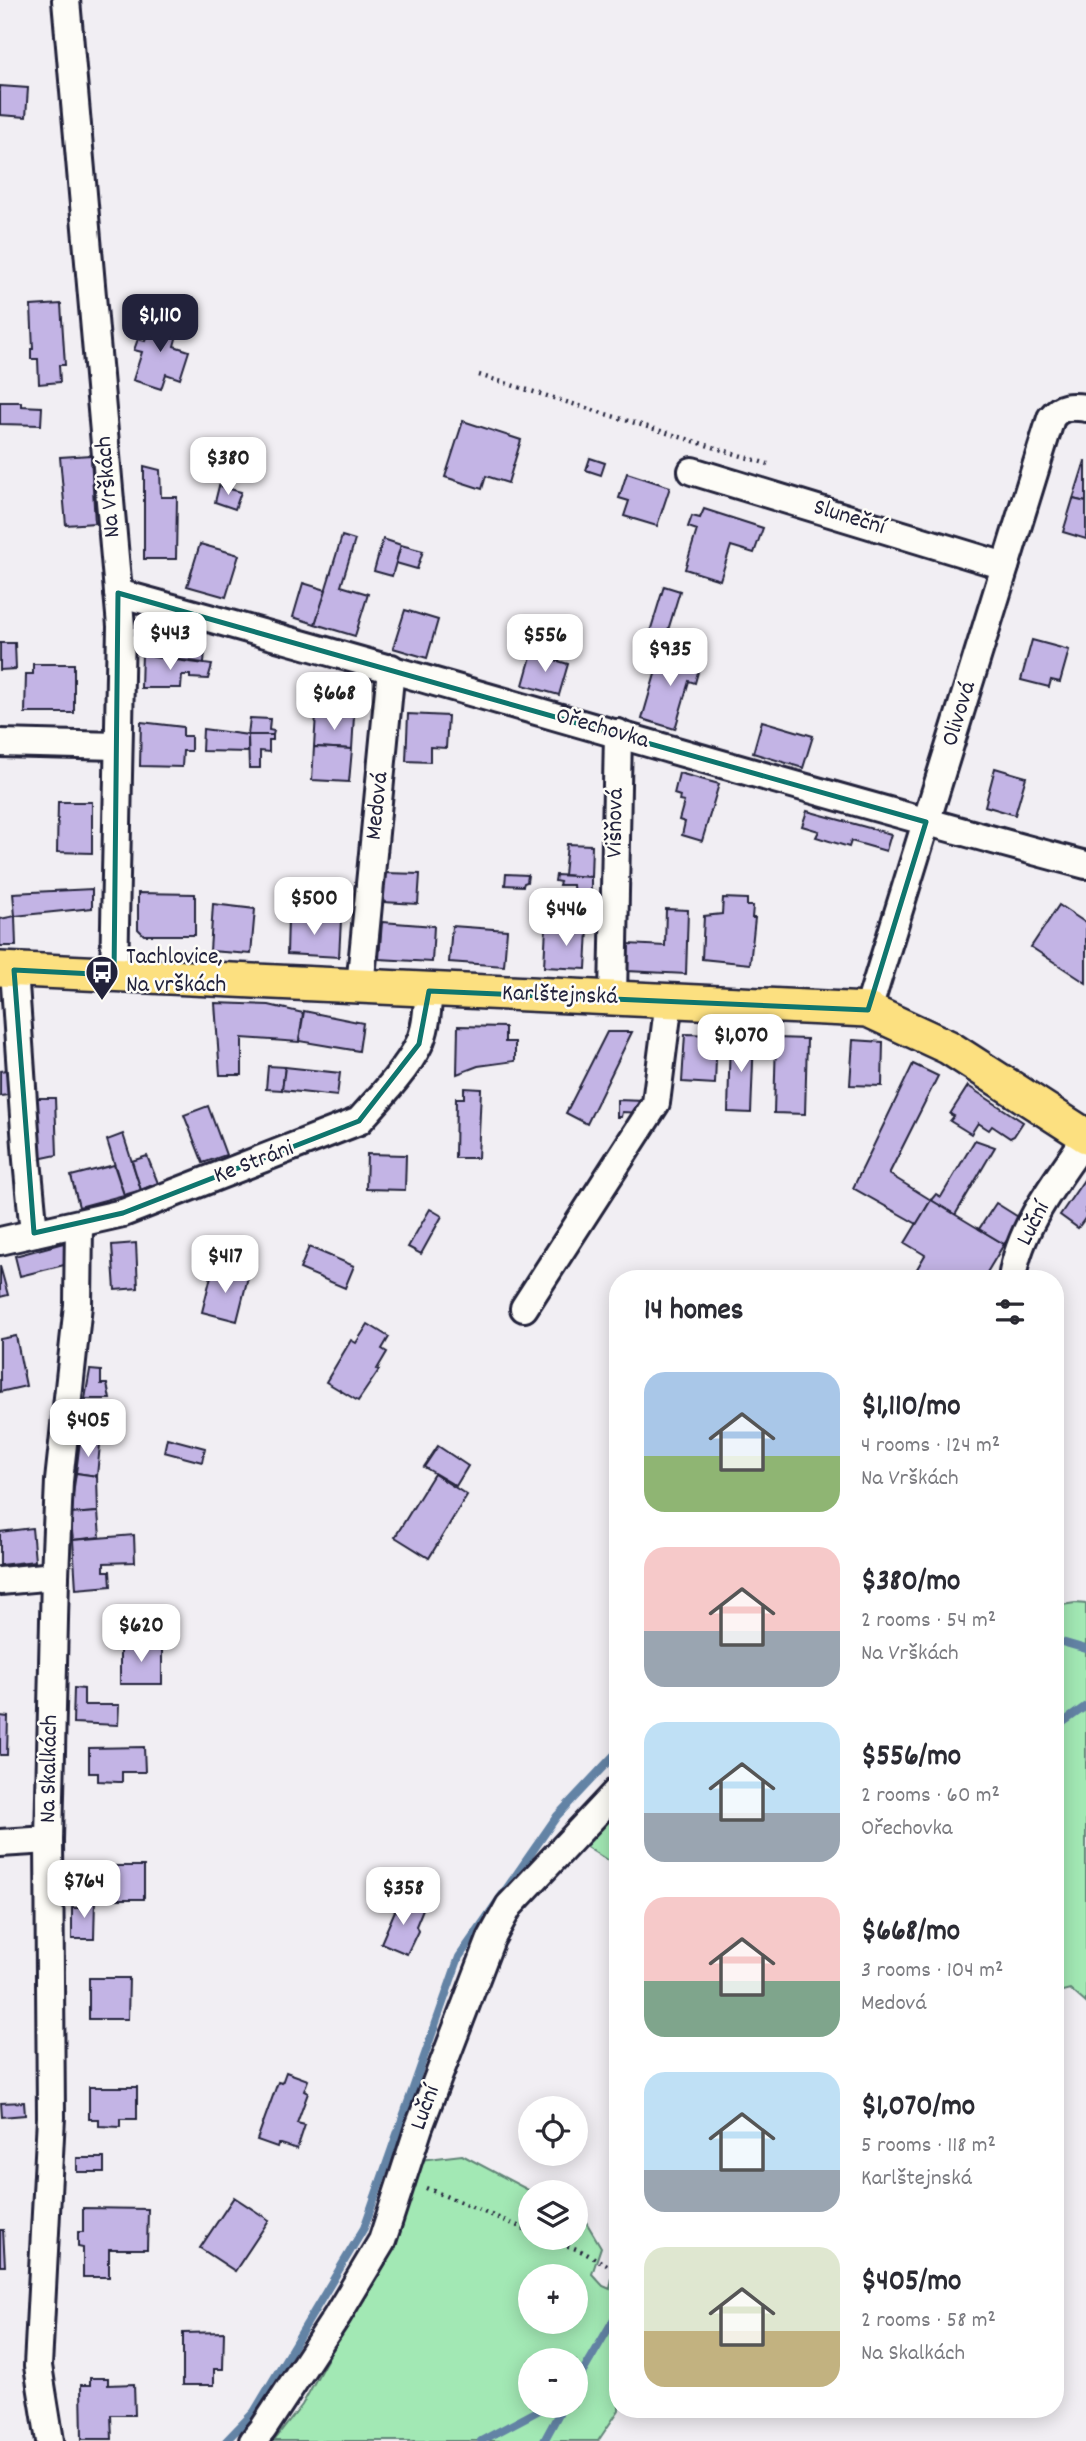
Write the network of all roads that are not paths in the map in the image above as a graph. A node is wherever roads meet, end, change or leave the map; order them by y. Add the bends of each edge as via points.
1 (66, 0) edge
2 (1086, 408) edge
3 (692, 471) dead end
4 (1005, 566) junction
5 (118, 593) junction
6 (391, 668) junction
7 (618, 733) junction
8 (0, 743) edge
9 (117, 746) junction
10 (926, 822) junction
11 (1086, 864) edge
12 (7, 970) edge
13 (114, 975) junction
14 (360, 987) junction
15 (429, 990) junction
16 (613, 998) junction
17 (669, 1000) junction
18 (868, 1010) junction
19 (1086, 1137) edge
20 (79, 1224) junction
21 (34, 1233) junction
22 (0, 1241) edge
23 (1014, 1270) edge
24 (524, 1308) dead end
25 (55, 1576) junction
26 (0, 1581) edge
27 (609, 1800) edge
28 (49, 1840) junction
29 (0, 1843) edge
30 (50, 2441) edge
31 (253, 2441) edge

1 - 5 street, Na Vrškách
2 - 4 street, Olivová via 1071,406 1057,410 1051,418
3 - 4 street, Sluneční
4 - 10 street, Olivová
5 - 6 street, Ořechovka
5 - 9 street, Na Vrškách
6 - 7 street, Ořechovka
6 - 14 street, Medová
7 - 10 street, Ořechovka
7 - 16 street, Višňová
8 - 9 street
9 - 13 street, Na Vrškách
10 - 11 street, Ořechovka
10 - 18 street, Olivová
12 - 13 main road, Karlštejnská
12 - 21 street
13 - 14 main road, Karlštejnská
14 - 15 main road, Karlštejnská
15 - 16 main road, Karlštejnská
15 - 20 street, Ke Stráni via 419,1044 359,1121 123,1213
16 - 17 main road, Karlštejnská
17 - 18 main road, Karlštejnská
17 - 24 street via 656,1104
18 - 19 main road, Karlštejnská via 948,1047
19 - 23 street, Luční via 1022,1239
20 - 21 street, Ke Stráni
20 - 25 street, Na Skalkách via 78,1305 59,1481
21 - 22 street, Ke Stráni
25 - 26 street
25 - 28 street, Na Skalkách
27 - 31 street, Luční via 509,1906 491,1939 419,2127 382,2241
28 - 29 street
28 - 30 street, Na Skalkách via 51,2117 38,2366

